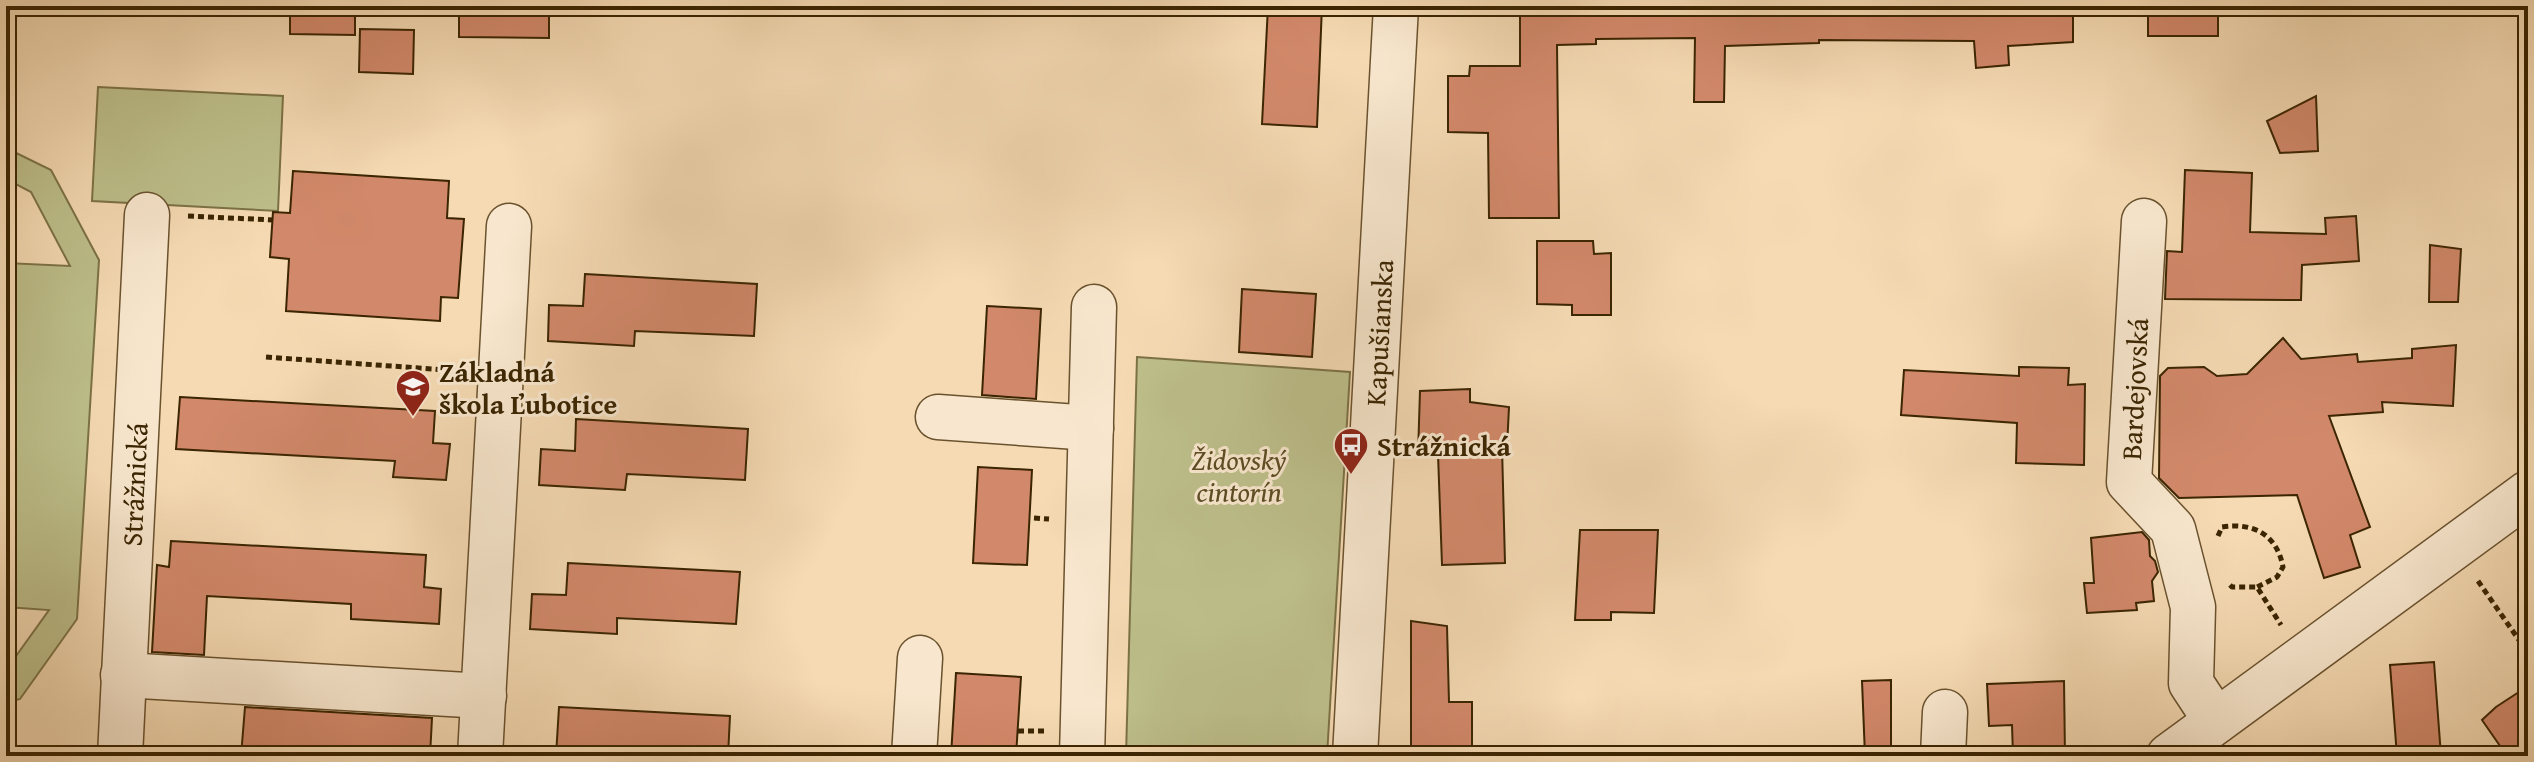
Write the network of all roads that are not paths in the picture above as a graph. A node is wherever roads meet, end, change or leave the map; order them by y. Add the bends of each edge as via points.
1 (1396, 6) edge
2 (147, 215) road end
3 (2144, 221) dead end
4 (509, 226) dead end
5 (1094, 307) dead end
6 (938, 417) dead end
7 (1091, 428) junction
8 (2528, 493) edge
9 (920, 658) dead end
10 (123, 675) junction
11 (484, 696) junction
12 (1945, 712) dead end
13 (2216, 721) junction
14 (120, 756) edge
15 (480, 756) edge
16 (914, 756) edge
17 (1082, 756) edge
18 (1355, 756) edge
19 (1943, 756) edge
20 (2169, 756) edge

1 - 18 street, Kapušianska
2 - 10 street, Strážnická
3 - 13 street, Bardejovská via 2129,482 2173,529 2193,607 2191,683
4 - 11 street
5 - 7 street
6 - 7 street
7 - 17 street
8 - 13 street
9 - 16 street
10 - 11 street
10 - 14 street, Strážnická
11 - 15 street
12 - 19 street
13 - 20 street

